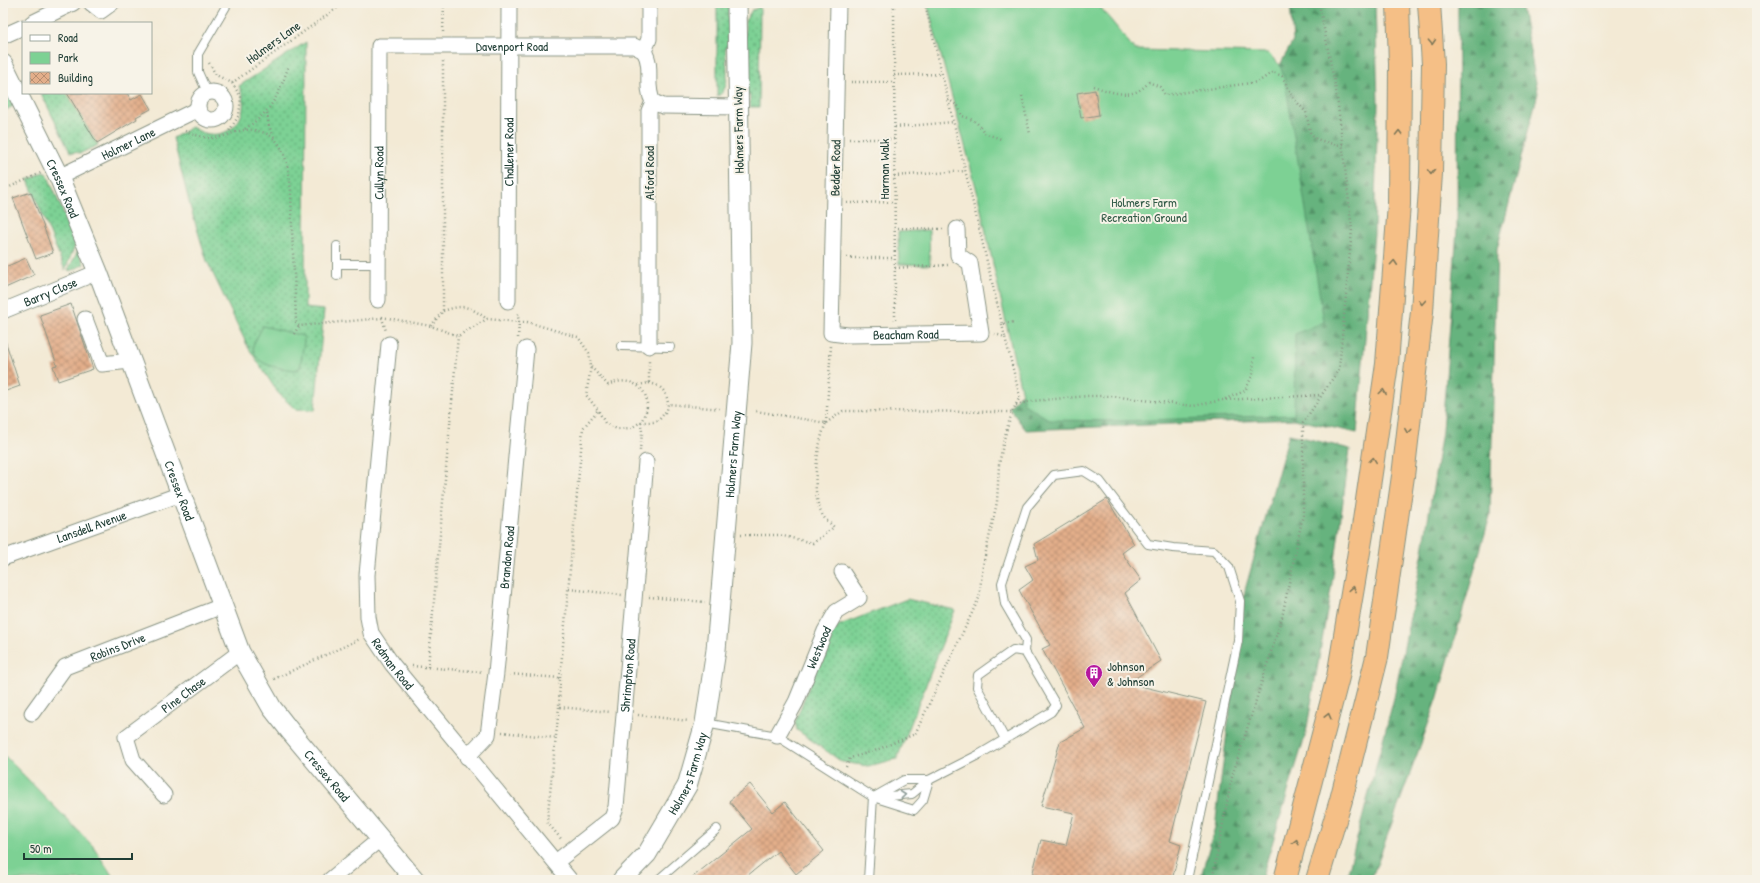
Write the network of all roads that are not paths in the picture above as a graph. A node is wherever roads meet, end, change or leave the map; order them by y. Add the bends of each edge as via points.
1 (73, 3) edge
2 (91, 3) edge
3 (112, 3) edge
4 (228, 3) edge
5 (509, 3) edge
6 (648, 3) edge
7 (740, 3) edge
8 (838, 3) edge
9 (1398, 3) edge
10 (1430, 3) edge
11 (34, 22) edge
12 (22, 27) edge
13 (3, 36) edge
14 (508, 45) junction
15 (379, 46) joint
16 (644, 51) junction
17 (3, 64) edge
18 (207, 92) junction
19 (653, 102) junction
20 (738, 107) junction
21 (198, 109) junction
22 (56, 172) junction
23 (957, 229) road end
24 (337, 246) dead end
25 (337, 264) junction
26 (378, 264) junction
27 (98, 272) junction
28 (337, 276) dead end
29 (378, 300) road end
30 (508, 301) road end
31 (3, 311) edge
32 (85, 319) dead end
33 (831, 333) joint
34 (389, 344) dead end
35 (621, 346) dead end
36 (649, 346) junction
37 (670, 347) dead end
38 (526, 349) dead end
39 (130, 361) junction
40 (646, 462) road end
41 (181, 494) junction
42 (3, 558) edge
43 (842, 572) dead end
44 (222, 606) junction
45 (240, 652) junction
46 (1025, 652) junction
47 (32, 713) dead end
48 (705, 723) junction
49 (777, 736) junction
50 (1006, 739) junction
51 (467, 757) junction
52 (929, 780) junction
53 (164, 795) dead end
54 (873, 797) junction
55 (717, 828) dead end
56 (380, 839) junction
57 (556, 862) junction
58 (330, 880) edge
59 (415, 880) edge
60 (570, 880) edge
61 (622, 880) edge
62 (658, 880) edge
63 (868, 880) edge
64 (1187, 880) edge
65 (1285, 880) edge
66 (1317, 880) edge

1 - 11 street
2 - 3 street via 101,11
4 - 18 lane via 198,54 198,72
5 - 14 street, Challener Road
6 - 16 street, Alford Road via 649,39
7 - 20 street, Holmers Farm Way
8 - 33 street, Bedder Road
65 -> 9 highway via 1338,677 1387,364 1399,204
10 -> 66 highway via 1433,64 1430,180 1422,312 1403,476 1376,657 1341,800
12 - 13 street
14 - 15 street, Davenport Road
14 - 16 street, Davenport Road via 634,46
14 - 30 street, Challener Road
15 - 26 street, Cullyn Road
16 - 19 street, Alford Road via 649,59 649,94
17 - 22 street, Cressex Road
18 - 21 street via 199,100
18 - 21 street via 214,91 223,95 227,104 224,114 216,120 207,119
19 - 20 street via 663,106
19 - 36 street, Alford Road via 650,111
20 - 48 street, Holmers Farm Way via 742,344 716,650
21 - 22 street, Holmer Lane
22 - 27 street, Cressex Road
23 - 33 street, Beacham Road via 958,255 970,263 996,332
24 - 25 lane
25 - 26 lane
25 - 28 lane
26 - 29 street, Cullyn Road
27 - 31 street, Barry Close
27 - 39 street, Cressex Road
32 - 39 street via 102,364
34 - 51 street, Redman Road via 367,575 371,633 392,664
35 - 36 lane
36 - 37 lane
38 - 51 street, Brandon Road via 488,735
39 - 41 street, Cressex Road
40 - 57 street, Shrimpton Road via 616,806 612,818
41 - 42 street, Lansdell Avenue
41 - 44 street, Cressex Road
43 - 49 street, Westwood via 859,598 836,612 825,631 796,702
44 - 45 street, Cressex Road
44 - 47 street, Robins Drive via 65,667
45 - 53 street, Pine Chase via 126,737 133,760
45 - 56 street, Cressex Road via 272,708
46 - 50 lane via 1056,706 1051,712
46 - 50 lane via 1013,650 978,675 977,687
46 - 64 lane via 1026,640 1005,604 1002,584 1027,507 1054,475 1084,471 1100,481 1148,544 1214,551 1229,567 1240,601 1238,641
48 - 49 lane
48 - 61 street, Holmers Farm Way via 686,786 647,854
49 - 54 lane
50 - 52 lane
51 - 57 street, Redman Road
52 - 54 lane via 904,780
54 -> 52 lane via 912,794
52 - 54 lane via 923,800 914,810
54 - 63 lane
55 - 62 lane
56 - 58 street
56 - 59 street, Cressex Road
57 - 60 street, Redman Road

